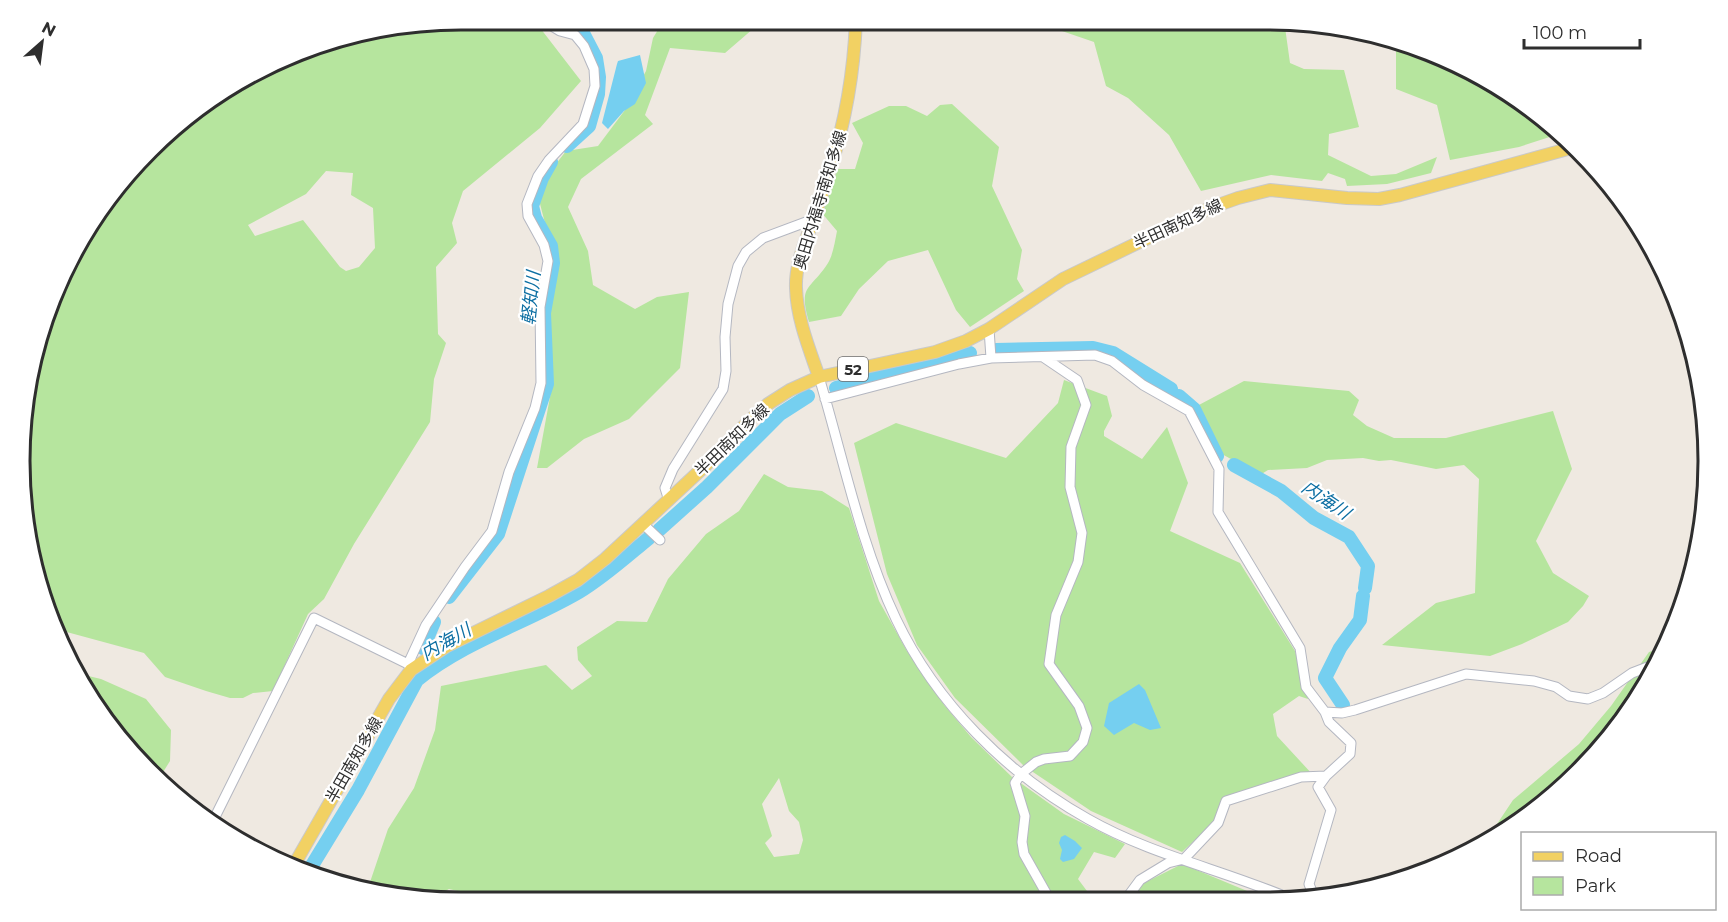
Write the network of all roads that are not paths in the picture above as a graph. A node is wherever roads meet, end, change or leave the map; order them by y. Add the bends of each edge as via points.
1 (557, 30) edge
2 (855, 30) edge
3 (1565, 150) edge
4 (814, 219) junction
5 (989, 329) junction
6 (1043, 357) junction
7 (991, 358) junction
8 (819, 377) junction
9 (825, 399) junction
10 (669, 501) junction
11 (643, 524) junction
12 (660, 540) dead end
13 (410, 667) junction
14 (1645, 668) edge
15 (1324, 712) junction
16 (1021, 774) junction
17 (1326, 776) junction
18 (216, 815) edge
19 (1184, 859) junction
20 (298, 860) edge
21 (1311, 889) edge
22 (1046, 892) edge
23 (1131, 892) edge
24 (1272, 892) edge

1 - 13 street via 575,35 584,45 594,69 595,87 583,124 549,160 527,204 528,216 548,261 540,307 542,383 492,531 426,625
2 - 4 main road, 奥田内福寺南知多線 via 845,120
3 - 5 main road, 半田南知多線 / 52 via 1379,199 1270,190 1238,198 1063,279
4 - 8 main road, 奥田内福寺南知多線 via 801,252 796,287 804,333
4 - 10 street via 763,238 746,252 738,266 728,304 723,389 673,469 665,488
5 - 7 street
5 - 8 main road, 半田南知多線 / 52 via 935,352
6 - 7 street
6 - 15 street via 1095,355 1112,361 1143,385 1189,411 1219,469 1218,512 1300,648 1306,687
6 - 16 street via 1077,380 1086,405 1071,447 1070,487 1082,533 1078,562 1056,615 1049,664 1079,706 1087,728 1083,742 1070,756 1044,759
7 - 9 street
8 - 9 street
8 - 10 main road, 半田南知多線 / 52 via 768,404
9 - 16 street via 868,546 896,620 950,704 988,746
10 - 11 main road, 半田南知多線 / 52
11 - 12 street
11 - 13 main road, 半田南知多線 / 52 via 578,580
13 - 18 street via 314,618
13 - 20 main road, 半田南知多線 / 52
14 - 15 street via 1588,699 1569,696 1557,687 1534,681 1466,674 1355,710
15 - 17 street via 1351,743 1350,754
16 - 19 street via 1088,820
16 - 22 street via 1015,783 1025,816 1023,848
17 - 19 street via 1301,777 1226,801 1218,823
17 - 21 street via 1318,787 1331,810 1309,884
19 - 23 street via 1168,863 1140,880
19 - 24 street

